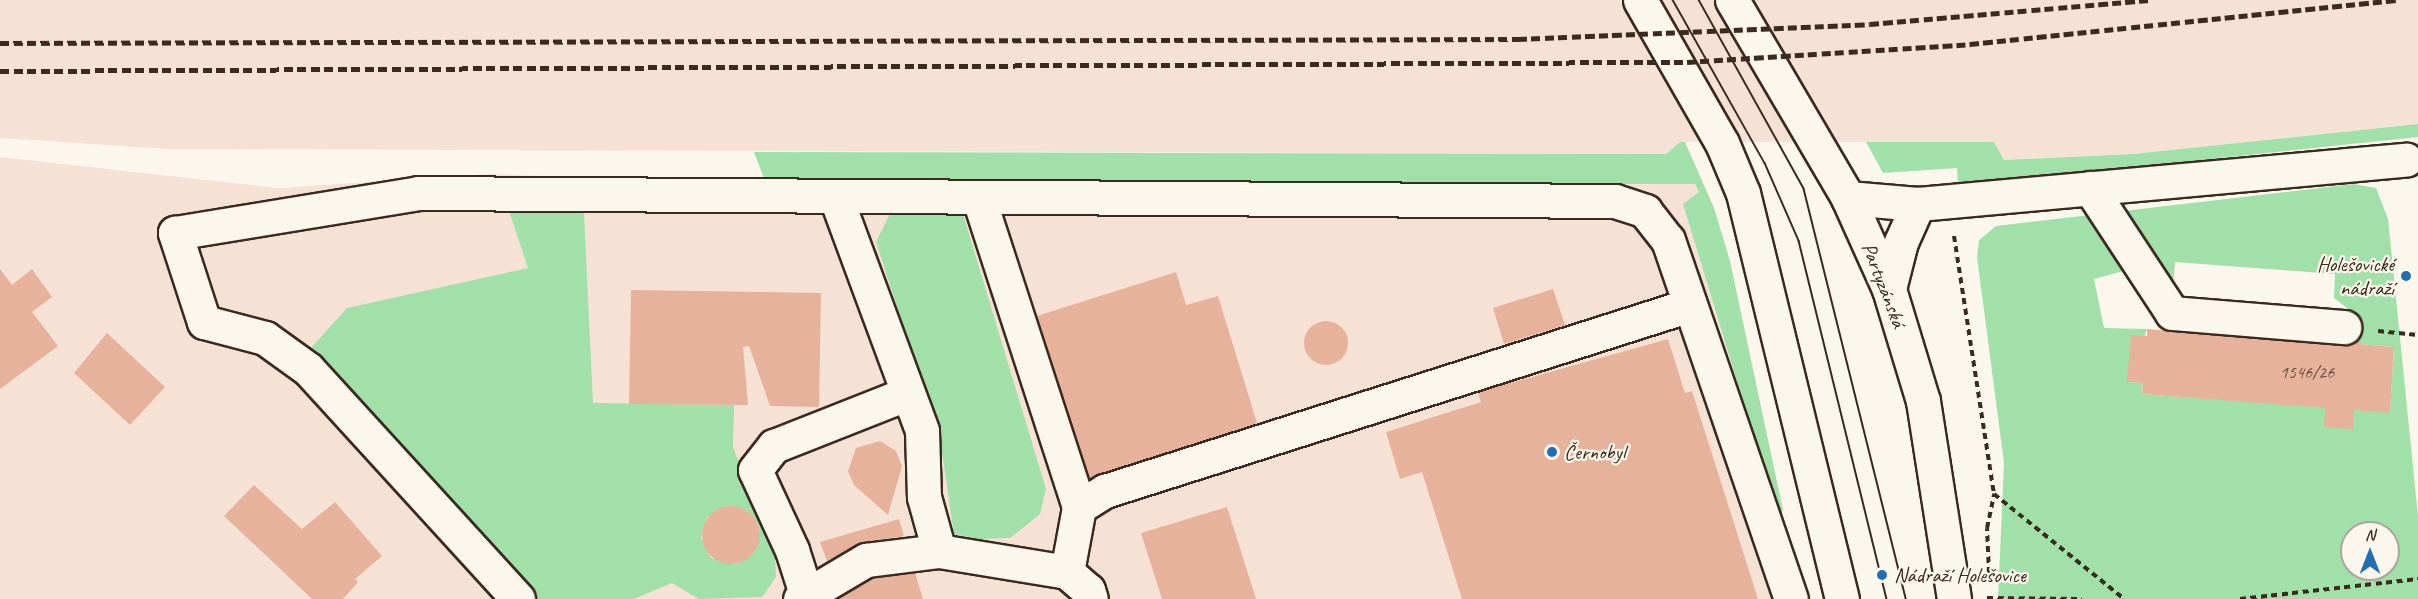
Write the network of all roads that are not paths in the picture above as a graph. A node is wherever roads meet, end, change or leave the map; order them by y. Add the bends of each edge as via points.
1 (1640, 0) edge
2 (1732, 0) edge
3 (2406, 160) dead end
4 (2090, 188) junction
5 (836, 198) junction
6 (1848, 198) junction
7 (979, 199) junction
8 (1918, 204) junction
9 (1889, 289) junction
10 (1690, 305) junction
11 (2344, 327) dead end
12 (906, 394) junction
13 (1079, 507) junction
14 (939, 551) junction
15 (1067, 572) junction
16 (804, 598) edge
17 (518, 599) edge
18 (1091, 599) edge
19 (1791, 599) edge
20 (1842, 599) edge
21 (1954, 599) edge

1 - 20 main road via 1722,143 1743,193
2 - 6 main road, Partyzánská
3 - 4 main road
4 - 8 main road
4 - 11 main road via 2172,313
5 - 7 main road
5 - 12 main road
5 - 17 main road via 418,193 175,233 204,322 265,338 308,369
6 - 8 main road
6 - 9 main road, Partyzánská
7 - 10 main road via 1615,201 1646,211 1668,240
7 - 13 main road
8 - 9 main road via 1901,242
9 - 21 main road, Partyzánská via 1923,401
10 - 13 main road via 1105,491
10 - 19 main road
12 - 14 main road via 922,431 924,497
12 - 16 main road via 774,446 754,470 792,550
13 - 15 main road
14 - 15 main road
14 - 16 main road via 866,560
15 - 18 main road via 1089,590

